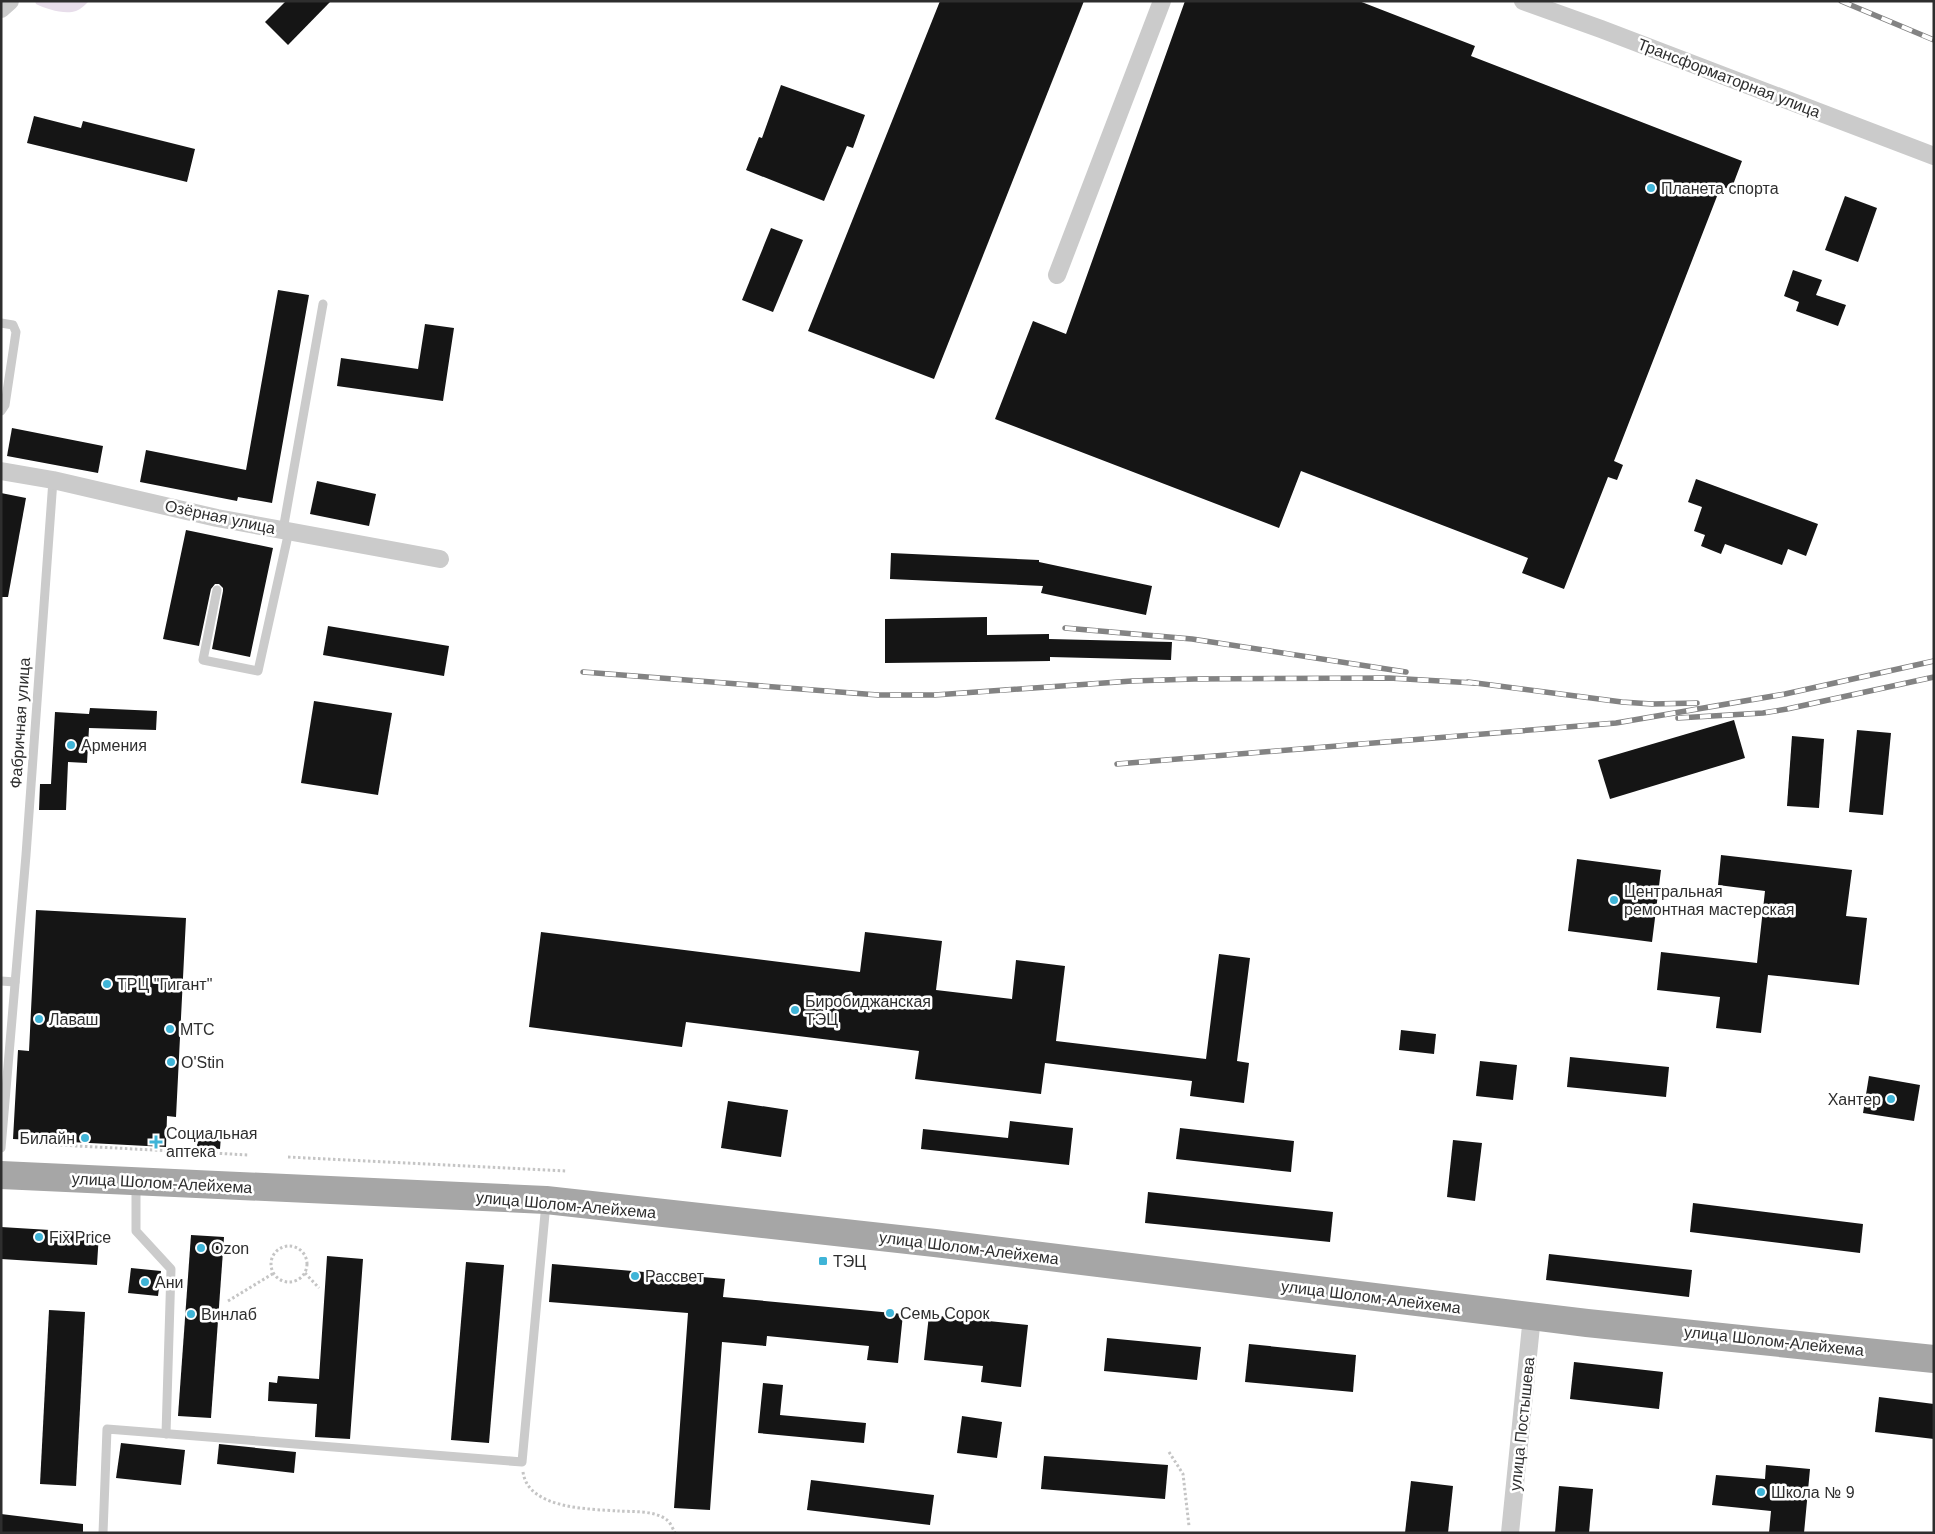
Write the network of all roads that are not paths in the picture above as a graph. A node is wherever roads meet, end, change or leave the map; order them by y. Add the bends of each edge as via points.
1 (10, 1) edge
2 (1162, 1) edge
3 (1523, 1) edge
4 (1, 9) edge
5 (1934, 156) edge
6 (1057, 275) dead end
7 (323, 304) dead end
8 (1, 323) edge
9 (1, 411) edge
10 (1, 471) edge
11 (53, 480) junction
12 (286, 530) junction
13 (440, 559) dead end
14 (217, 590) dead end
15 (1, 981) edge
16 (15, 982) junction
17 (1, 1148) edge
18 (1, 1176) edge
19 (136, 1182) junction
20 (546, 1200) junction
21 (1532, 1316) junction
22 (1934, 1358) edge
23 (166, 1434) junction
24 (103, 1533) edge
25 (1510, 1533) edge

1 - 4 street
2 - 6 street
3 - 5 street, Трансформаторная улица
7 - 12 lane
8 - 9 lane via 13,326 16,332 5,405
10 - 11 street, Озёрная улица
11 - 12 street, Озёрная улица via 217,518
11 - 16 lane, Фабричная улица
12 - 13 street, Озёрная улица
12 - 14 lane via 258,671 203,660
15 - 16 lane
16 - 17 lane, Фабричная улица
18 - 19 main road, улица Шолом-Алейхема
19 - 20 main road, улица Шолом-Алейхема
19 - 23 lane via 136,1231 171,1269
20 - 21 main road, улица Шолом-Алейхема via 935,1243
20 - 23 lane via 522,1462
21 - 22 main road, улица Шолом-Алейхема
21 - 25 street, улица Постышева
23 - 24 lane via 107,1429

